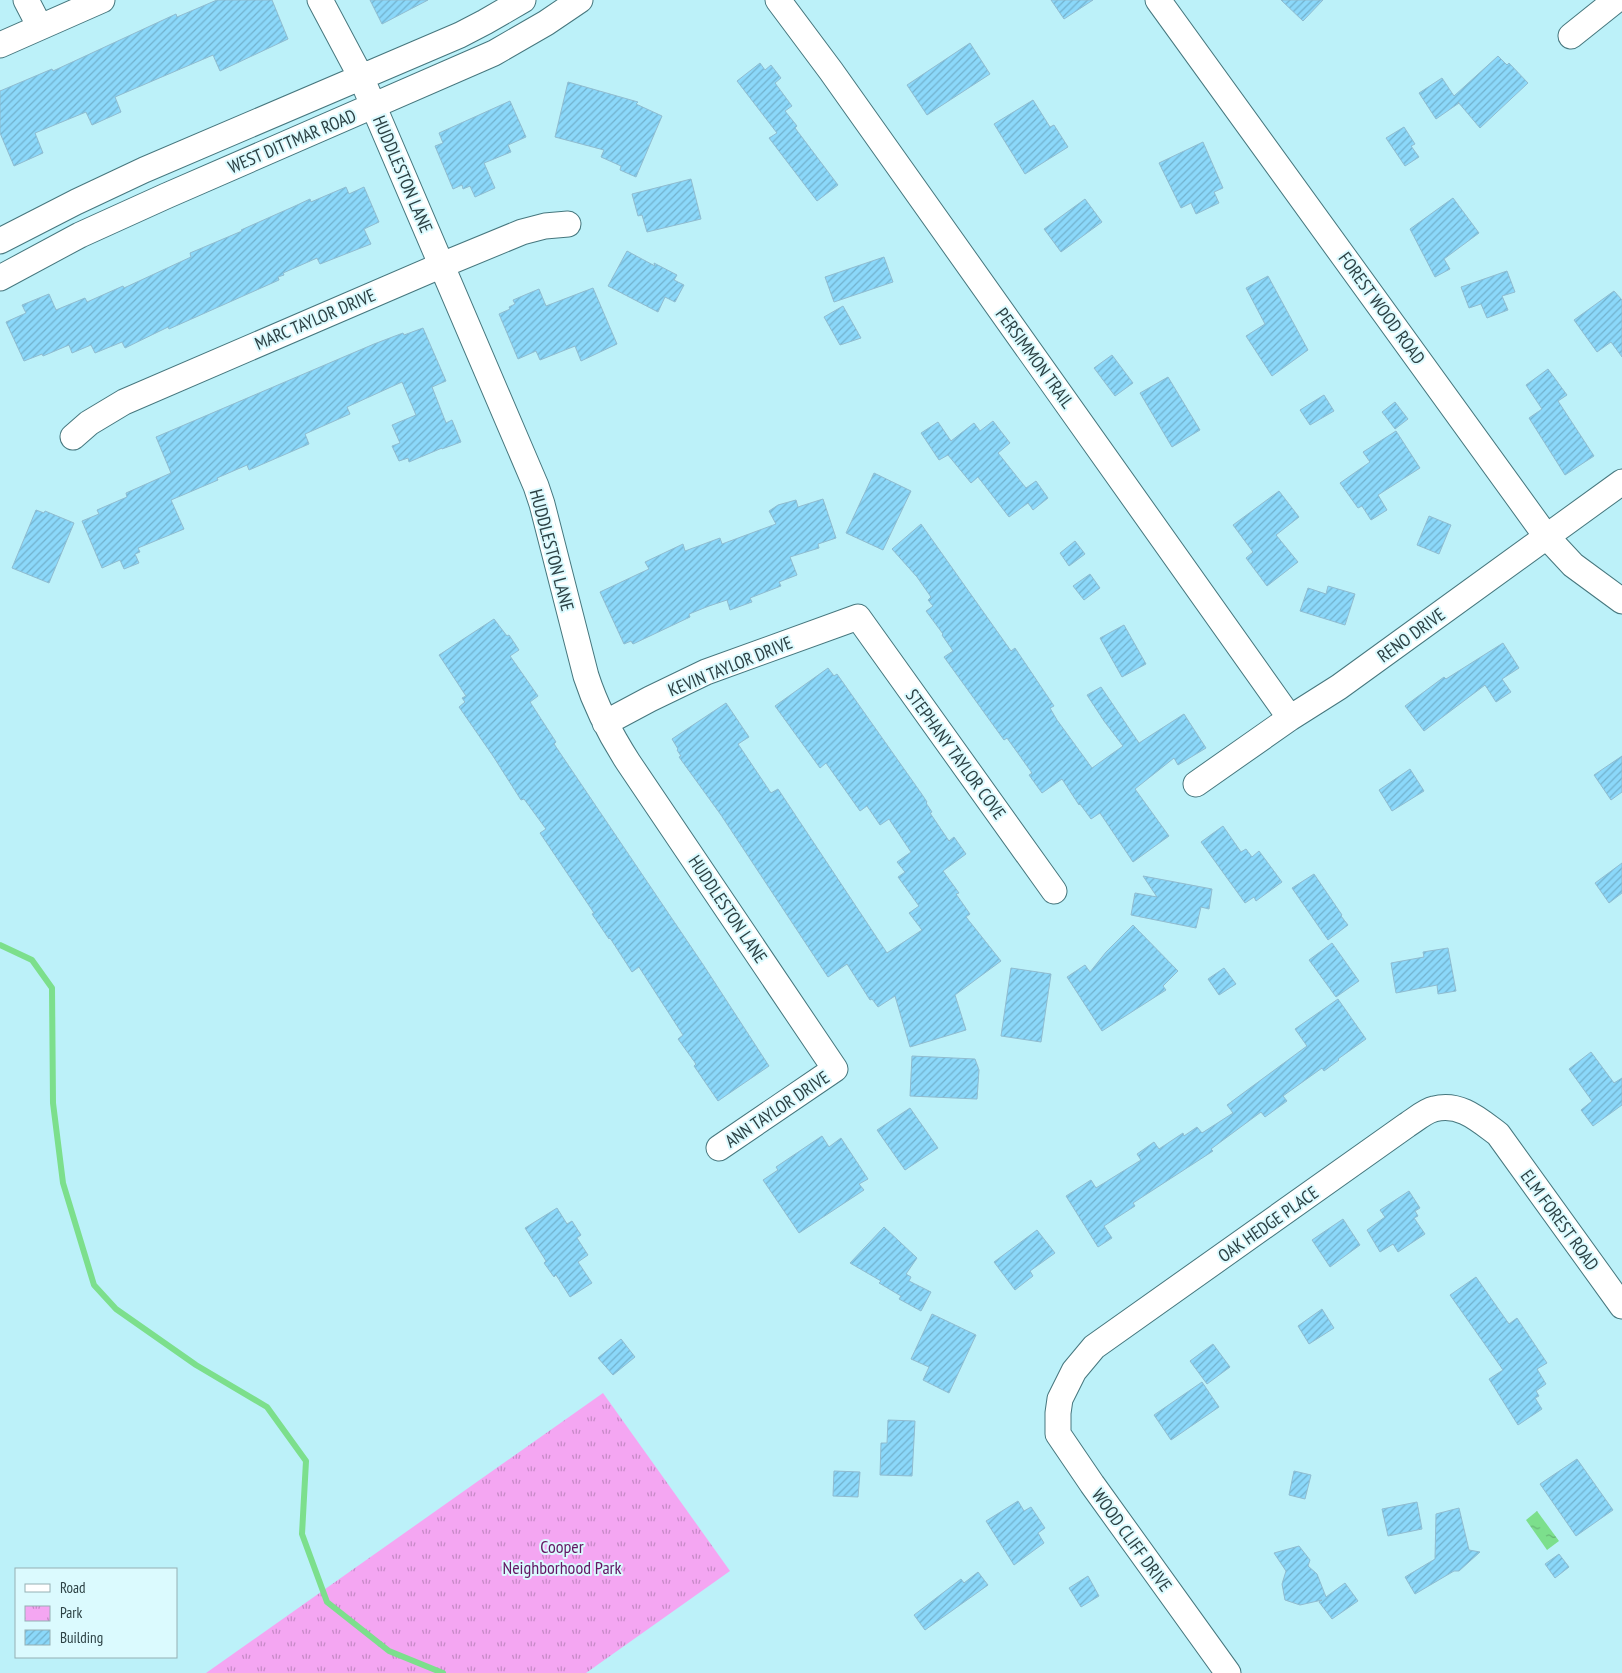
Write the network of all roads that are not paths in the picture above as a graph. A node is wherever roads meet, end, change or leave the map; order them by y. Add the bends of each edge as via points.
1 (26, 0) edge
2 (102, 0) edge
3 (320, 0) edge
4 (523, 0) edge
5 (580, 0) edge
6 (778, 0) edge
7 (1158, 0) edge
8 (1616, 0) edge
9 (40, 28) junction
10 (1571, 36) dead end
11 (0, 45) edge
12 (361, 76) junction
13 (374, 106) junction
14 (568, 224) dead end
15 (0, 241) edge
16 (442, 265) junction
17 (0, 278) edge
18 (73, 437) dead end
19 (1622, 482) edge
20 (1546, 536) junction
21 (1622, 601) edge
22 (858, 617) joint
23 (1290, 718) junction
24 (605, 723) junction
25 (1196, 784) dead end
26 (1054, 891) dead end
27 (835, 1069) joint
28 (1498, 1134) joint
29 (719, 1148) dead end
30 (1622, 1306) edge
31 (1060, 1399) joint
32 (1228, 1673) edge

1 - 9 street
2 - 9 street
3 - 12 street, HUDDLESTON LANE
4 - 12 street, WEST DITTMAR ROAD via 460,35
5 - 13 street, WEST DITTMAR ROAD via 494,53
6 - 23 street, PERSIMMON TRAIL
7 - 20 street, FOREST WOOD ROAD
8 - 10 street
9 - 11 street
12 - 13 street, HUDDLESTON LANE
12 - 15 street, WEST DITTMAR ROAD via 144,170
13 - 16 street, HUDDLESTON LANE
13 - 17 street, WEST DITTMAR ROAD via 80,234
14 - 16 street, MARC TAYLOR DRIVE via 522,232
16 - 18 street, MARC TAYLOR DRIVE via 124,402
16 - 24 street, HUDDLESTON LANE via 536,486 586,676
19 - 20 street, RENO DRIVE
20 - 21 street, FOREST WOOD ROAD via 1573,565
20 - 23 street, RENO DRIVE via 1339,688
22 - 24 street, KEVIN TAYLOR DRIVE via 706,672
22 - 26 street, STEPHANY TAYLOR COVE
23 - 25 street, RENO DRIVE
24 - 27 street, HUDDLESTON LANE via 633,770
27 - 29 street, ANN TAYLOR DRIVE
28 - 30 street, ELM FOREST ROAD
28 - 31 street, OAK HEDGE PLACE via 1473,1115 1455,1107 1434,1108 1094,1347 1074,1372
31 - 32 street, WOOD CLIFF DRIVE via 1058,1434

